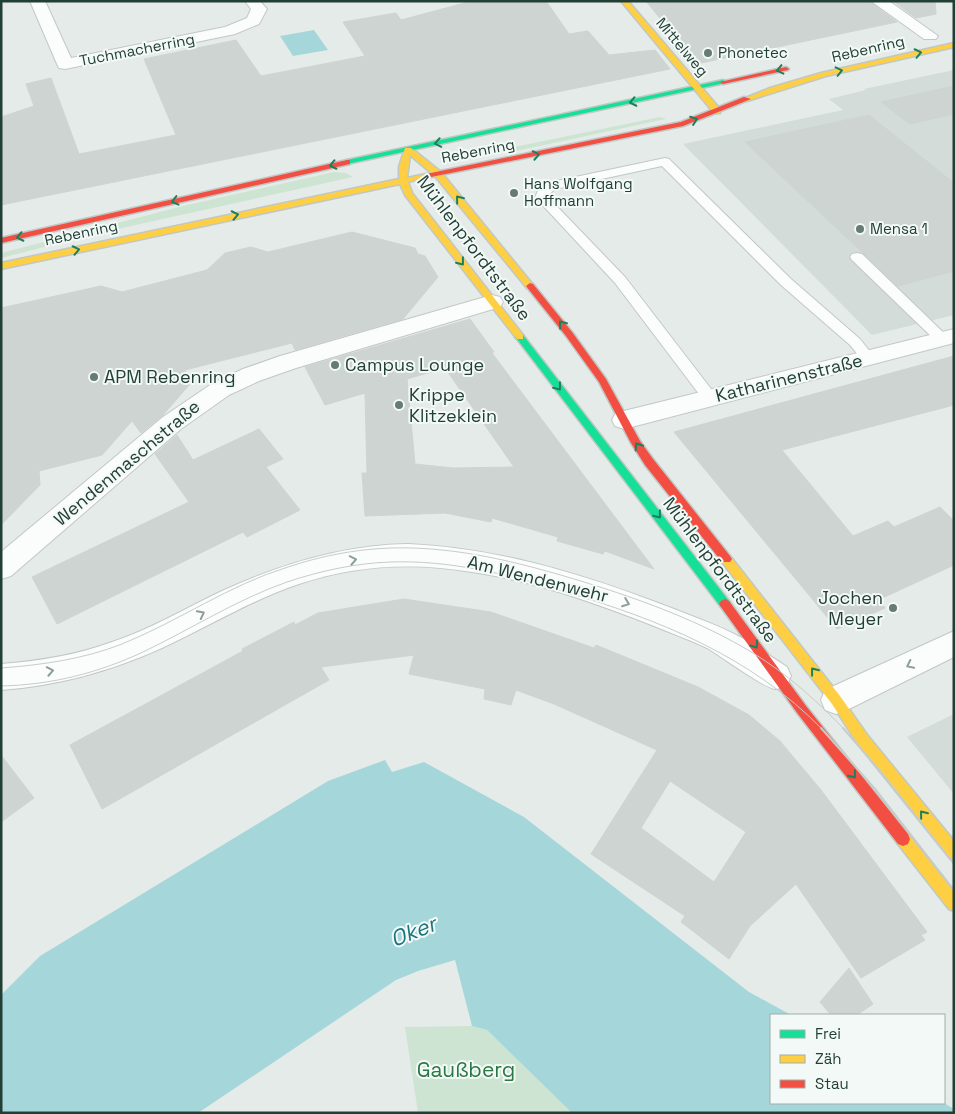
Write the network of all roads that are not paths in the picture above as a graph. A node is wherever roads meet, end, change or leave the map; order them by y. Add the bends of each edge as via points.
1 (37, 1) edge
2 (252, 1) edge
3 (624, 1) edge
4 (878, 1) edge
5 (934, 36) joint
6 (913, 41) dead end
7 (954, 45) edge
8 (797, 66) dead end
9 (697, 88) junction
10 (717, 111) junction
11 (408, 150) junction
12 (438, 174) junction
13 (401, 180) junction
14 (1, 241) edge
15 (857, 257) dead end
16 (1, 266) edge
17 (492, 302) junction
18 (948, 338) edge
19 (868, 358) junction
20 (710, 398) junction
21 (624, 420) junction
22 (1, 568) edge
23 (954, 643) edge
24 (1, 677) edge
25 (779, 678) junction
26 (836, 700) junction
27 (954, 852) edge
28 (954, 904) edge

1 - 2 street, Tuchmacherring via 65,64 229,31 253,21 258,9
3 - 9 main road, Mittelweg
4 - 5 street
5 - 6 main road, Rebenring
10 -> 7 main road, Rebenring via 775,88
8 -> 9 main road, Rebenring
9 - 10 main road, Mittelweg
9 -> 11 main road, Rebenring
12 -> 10 main road, Rebenring via 674,126
11 - 12 main road, Mühlenpfordtstraße
11 - 13 main road, Mühlenpfordtstraße via 400,168
11 -> 14 main road, Rebenring
12 - 13 main road, Rebenring
21 -> 12 main road, Mühlenpfordtstraße via 591,363
16 -> 13 main road, Rebenring
13 -> 17 main road, Mühlenpfordtstraße
15 - 18 lane
17 - 22 street, Wendenmaschstraße via 288,362 221,389 172,423
17 -> 25 main road, Mühlenpfordtstraße via 682,546
18 - 19 street, Katharinenstraße
19 - 20 street, Katharinenstraße
19 - 20 lane via 665,162 551,186 543,192 541,198 620,280
20 - 21 street, Katharinenstraße
26 -> 21 main road, Mühlenpfordtstraße via 649,462
23 -> 26 street
24 -> 25 street, Am Wendenwehr via 80,665 119,653 236,596 284,577 355,560 407,555 461,559 534,574 619,600 723,642
25 - 26 lane
25 -> 28 main road, Mühlenpfordtstraße
27 -> 26 main road, Mühlenpfordtstraße via 863,740

